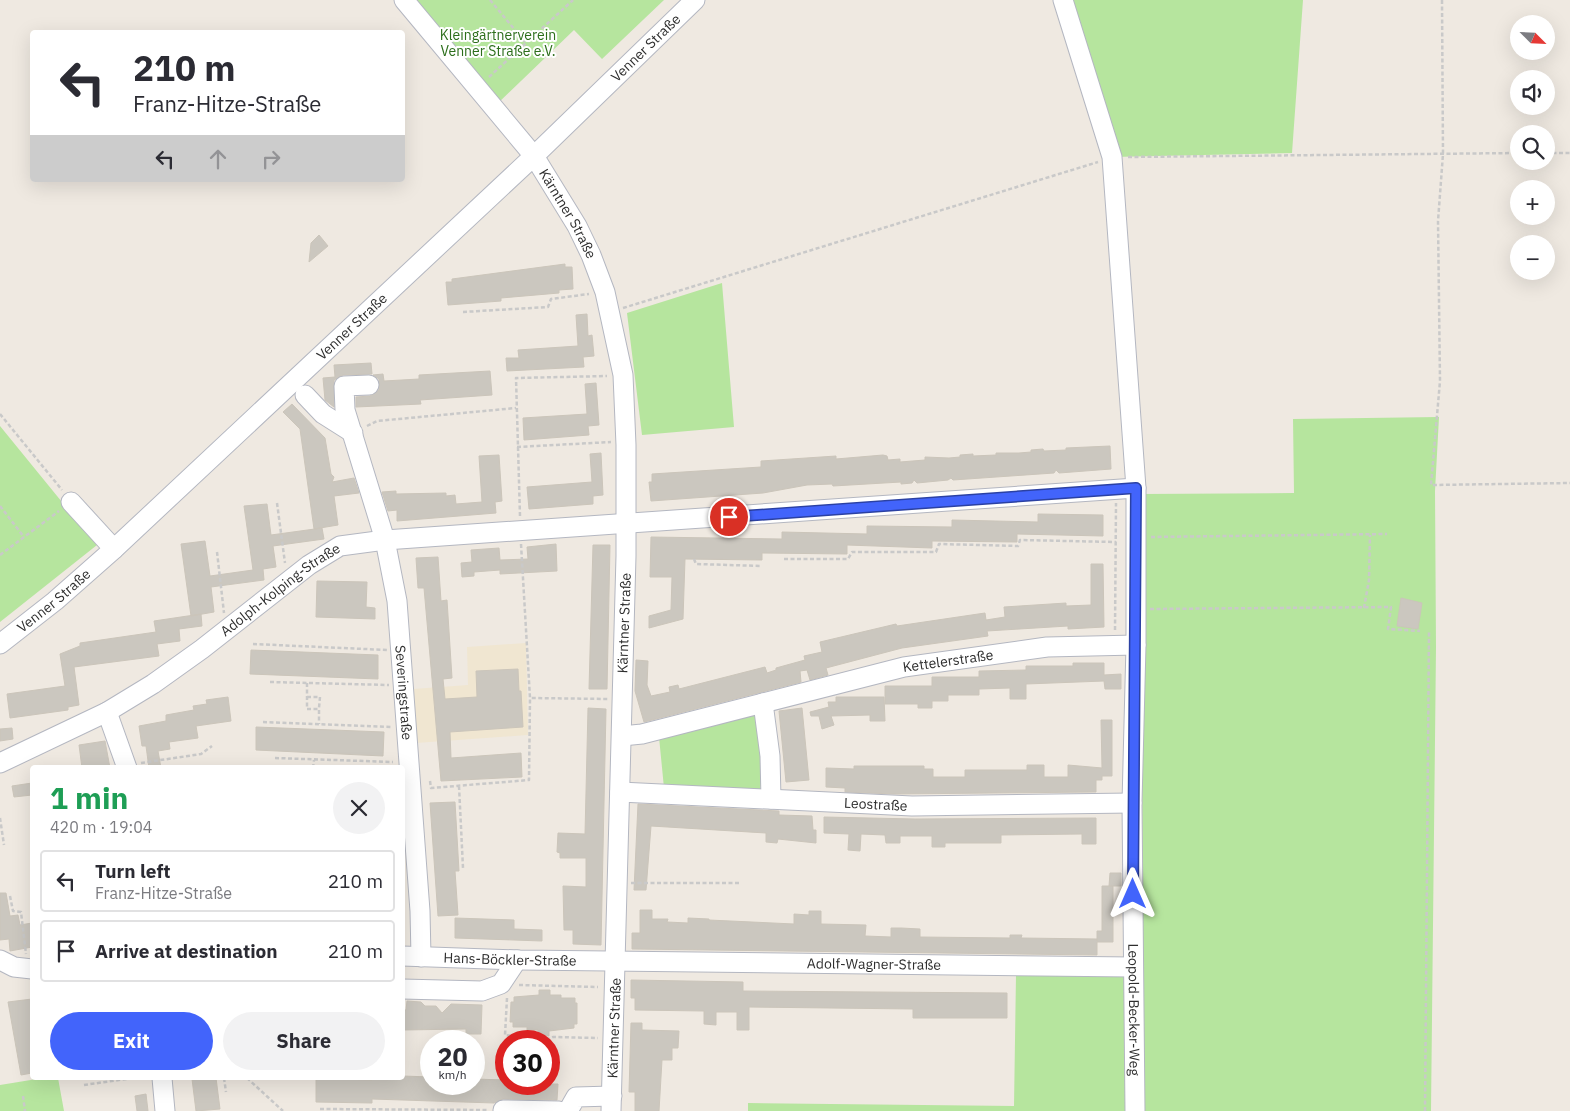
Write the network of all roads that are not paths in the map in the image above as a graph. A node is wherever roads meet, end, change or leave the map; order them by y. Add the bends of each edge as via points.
1 (404, 0) edge
2 (695, 0) edge
3 (1063, 0) edge
4 (534, 156) junction
5 (369, 385) dead end
6 (305, 395) dead end
7 (353, 432) junction
8 (1136, 488) junction
9 (71, 502) road end
10 (626, 524) junction
11 (385, 540) junction
12 (114, 549) junction
13 (0, 644) edge
14 (1136, 645) junction
15 (762, 703) junction
16 (107, 712) junction
17 (622, 736) junction
18 (0, 763) edge
19 (127, 765) edge
20 (620, 792) junction
21 (771, 799) junction
22 (1132, 802) junction
23 (412, 957) edge
24 (517, 960) junction
25 (616, 960) junction
26 (1, 962) edge
27 (1134, 967) junction
28 (30, 968) edge
29 (405, 989) edge
30 (162, 1080) edge
31 (611, 1104) edge
32 (503, 1110) road end
33 (165, 1111) edge
34 (559, 1111) edge
35 (568, 1111) edge
36 (1136, 1111) edge

1 - 4 street, Kärntner Straße
2 - 4 street, Venner Straße
3 - 8 street, Leopold-Becker-Weg via 1112,157
4 - 10 street, Kärntner Straße via 577,226 605,292 623,375
4 - 12 street, Venner Straße
5 - 7 street, Severingstraße via 344,386 345,410
6 - 7 street via 322,414
7 - 11 street, Severingstraße
8 - 10 street, Adolph-Kolping-Straße
8 - 14 street, Leopold-Becker-Weg
9 - 12 street
10 - 11 street, Adolph-Kolping-Straße
10 - 17 street, Kärntner Straße
11 - 16 street, Adolph-Kolping-Straße via 340,546 309,565 153,684
11 - 23 street, Severingstraße via 397,601 420,911
12 - 13 street, Venner Straße
14 - 15 street, Kettelerstraße via 1047,647 904,667
14 - 22 street, Leopold-Becker-Weg
15 - 17 street, Kettelerstraße via 642,734
15 - 21 street via 771,763
16 - 18 street, Adolph-Kolping-Straße
16 - 19 street
17 - 20 street, Kärntner Straße
20 - 21 street, Leostraße
20 - 25 street, Kärntner Straße
21 - 22 street, Leostraße via 912,806
22 - 27 street, Leopold-Becker-Weg
23 - 24 street, Hans-Böckler-Straße
24 - 25 street, Hans-Böckler-Straße
24 - 29 street via 504,984 482,991
25 - 27 street, Adolf-Wagner-Straße
25 - 31 street, Kärntner Straße
26 - 28 street
27 - 36 street, Leopold-Becker-Weg
30 - 33 street
31 - 35 street via 576,1097
32 - 34 street

